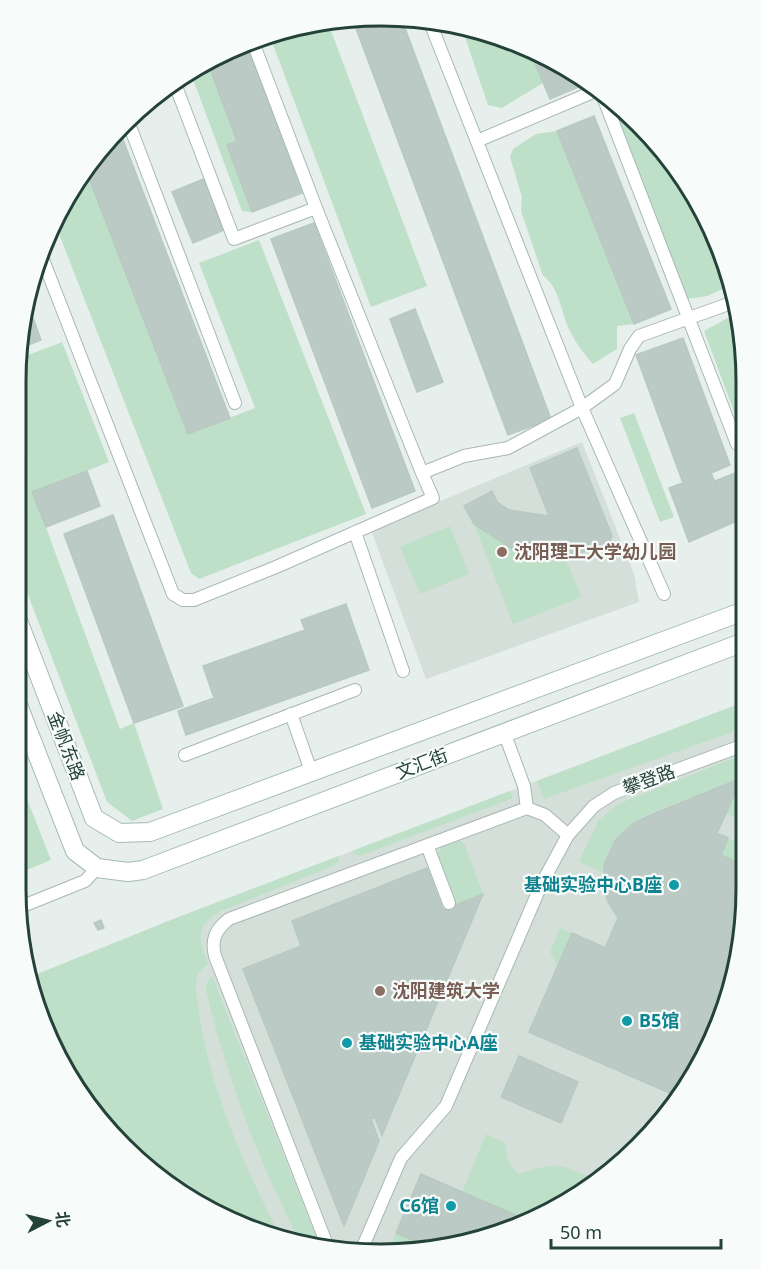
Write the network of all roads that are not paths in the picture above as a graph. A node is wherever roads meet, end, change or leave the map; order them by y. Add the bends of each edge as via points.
1 (433, 30) edge
2 (255, 49) edge
3 (177, 89) edge
4 (589, 93) edge
5 (607, 107) edge
6 (130, 128) edge
7 (477, 141) junction
8 (316, 208) junction
9 (45, 264) edge
10 (727, 304) edge
11 (688, 318) junction
12 (235, 404) dead end
13 (582, 408) junction
14 (736, 444) edge
15 (422, 473) junction
16 (355, 532) junction
17 (664, 594) dead end
18 (736, 614) edge
19 (26, 644) edge
20 (736, 645) edge
21 (404, 671) dead end
22 (355, 690) dead end
23 (291, 714) junction
24 (26, 726) edge
25 (504, 732) junction
26 (736, 748) edge
27 (185, 755) dead end
28 (311, 771) junction
29 (526, 808) junction
30 (150, 832) joint
31 (568, 835) junction
32 (427, 845) junction
33 (98, 868) junction
34 (448, 903) dead end
35 (26, 905) edge
36 (325, 1239) edge
37 (364, 1243) edge

1 - 7 lane
2 - 8 lane
3 - 8 lane via 234,239
4 - 7 lane
5 - 11 lane
6 - 12 lane
7 - 13 lane
8 - 15 lane
9 - 16 lane via 172,594 194,600
10 - 11 lane
11 - 13 lane via 639,336 615,384
11 - 14 lane
13 - 15 lane via 508,448 464,456
13 - 17 lane
15 - 16 lane via 433,498
16 - 21 lane
18 - 28 street, 文汇街
19 - 30 street, 金帆东路 via 94,818 119,833
20 - 25 street, 文汇街
22 - 23 lane
23 - 27 lane
23 - 28 lane
24 - 33 street, 金帆东路 via 75,851
25 - 29 lane via 524,786
25 - 33 street, 文汇街 via 143,870
26 - 31 lane, 攀登路 via 614,793 594,806
28 - 30 street, 文汇街
29 - 31 lane via 545,815
29 - 32 lane
31 - 37 lane, 攀登路 via 542,883 446,1106 401,1158
32 - 34 lane
32 - 36 lane via 229,919 220,926 212,945
33 - 35 lane via 85,881

